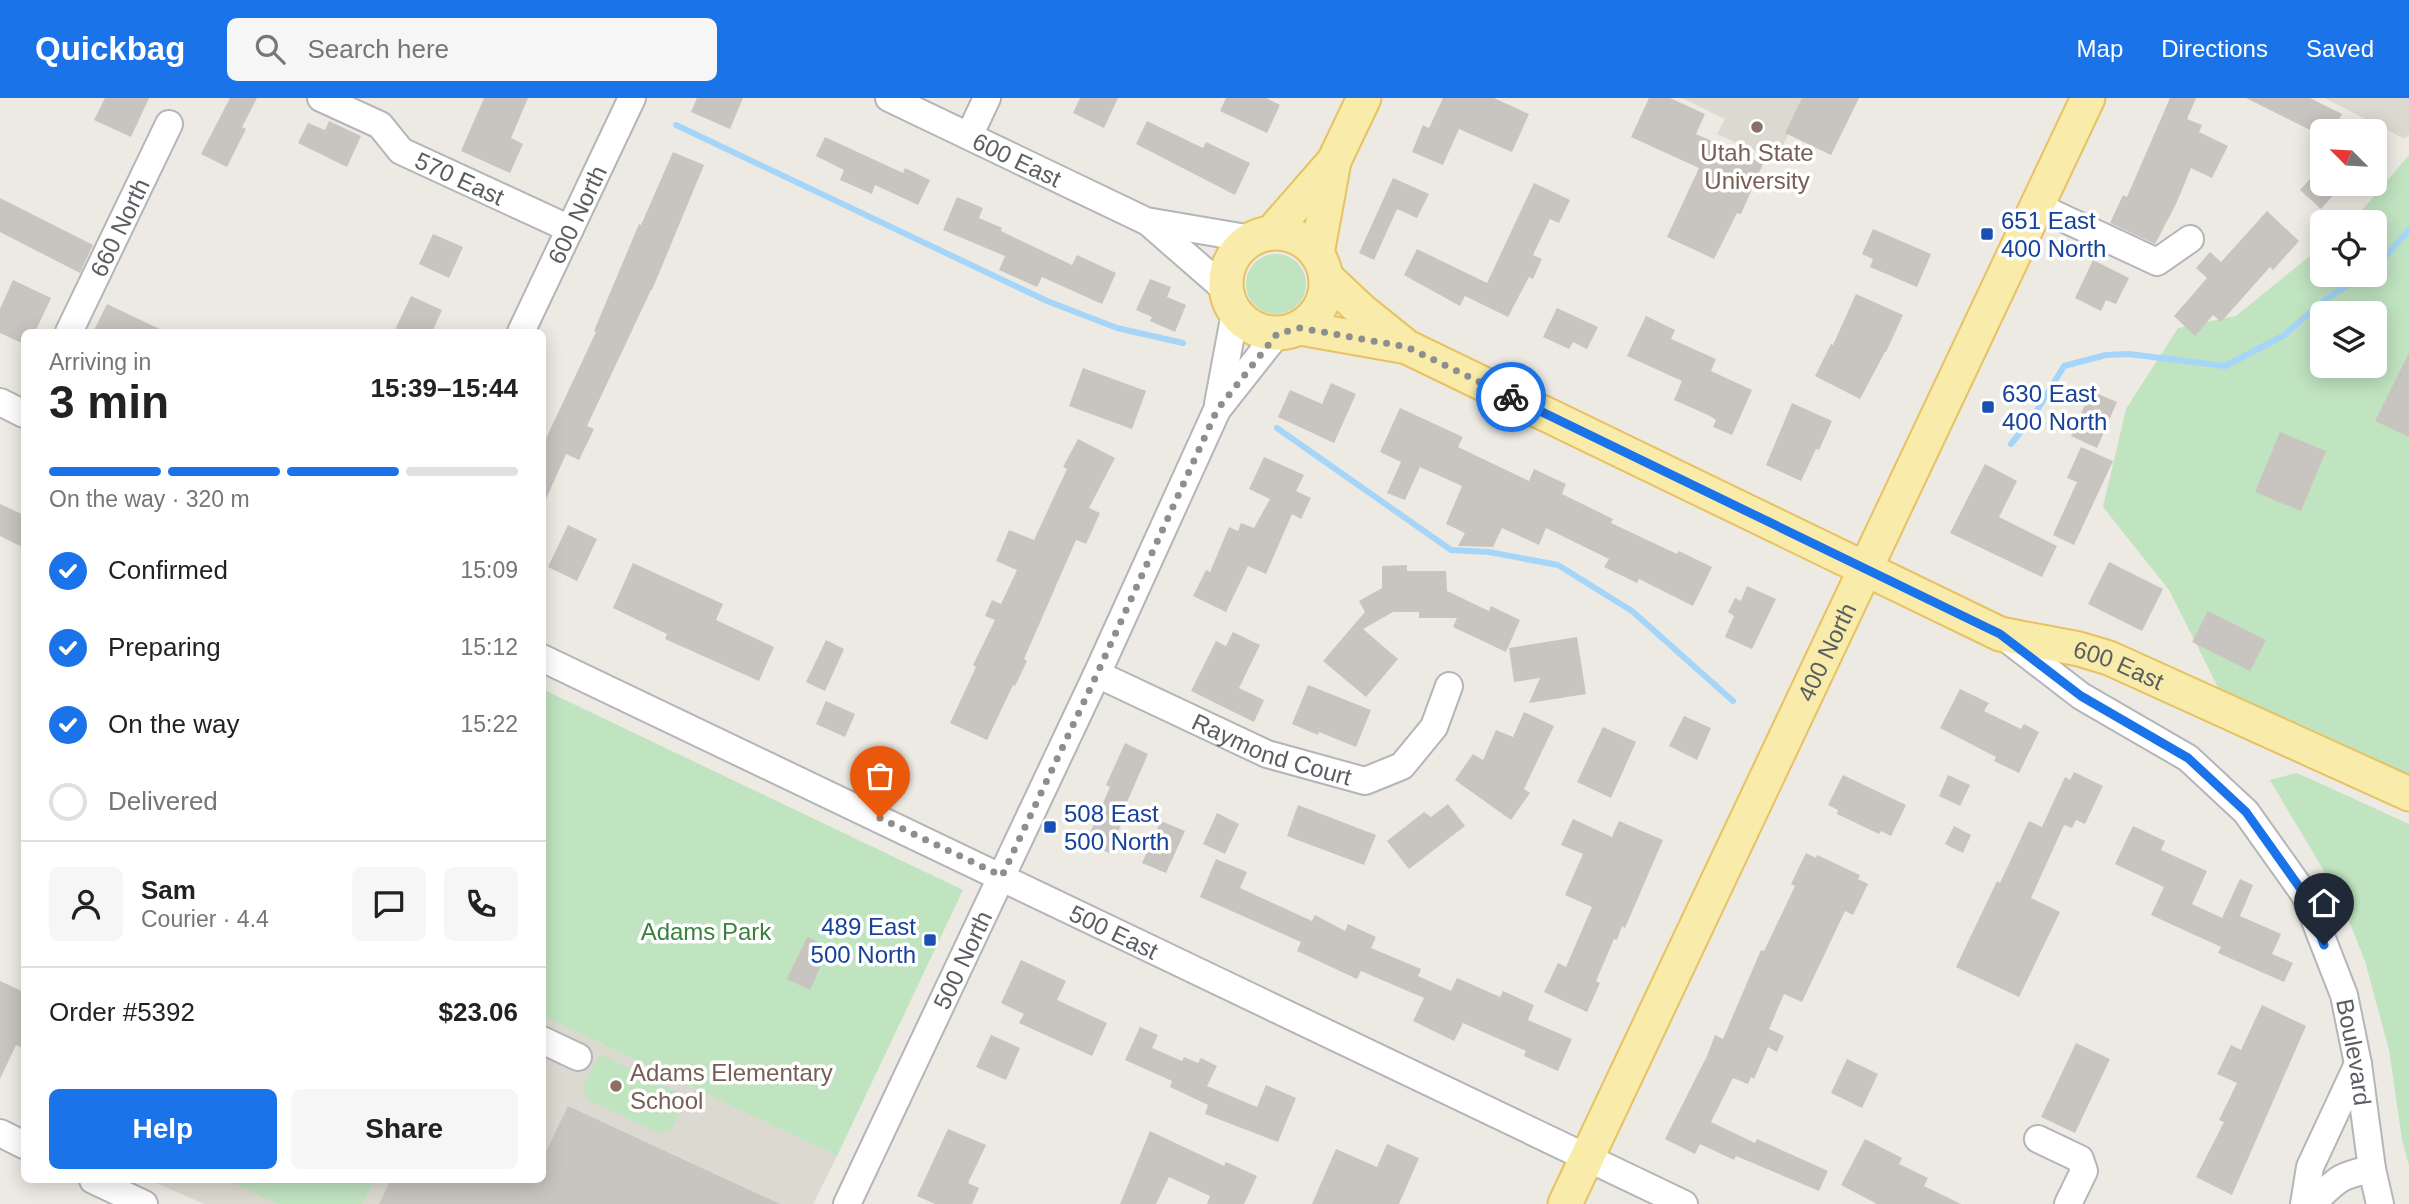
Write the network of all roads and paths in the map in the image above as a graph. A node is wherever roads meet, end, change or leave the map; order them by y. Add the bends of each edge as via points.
1 (321, 98) edge
2 (632, 98) edge
3 (889, 98) edge
4 (987, 98) edge
5 (1364, 98) edge
6 (2088, 98) edge
7 (169, 124) dead end
8 (969, 136) junction
9 (1334, 161) junction
10 (2037, 206) junction
11 (1146, 221) junction
12 (570, 229) junction
13 (1262, 235) junction
14 (2190, 239) dead end
15 (1322, 266) junction
16 (1231, 302) junction
17 (70, 329) edge
18 (522, 329) edge
19 (1289, 331) junction
20 (1407, 347) junction
21 (0, 402) edge
22 (1217, 410) junction
23 (21, 412) edge
24 (1866, 569) junction
25 (2000, 634) junction
26 (546, 660) edge
27 (1097, 674) junction
28 (1449, 686) dead end
29 (2409, 794) edge
30 (1002, 876) junction
31 (546, 1042) edge
32 (578, 1057) dead end
33 (2358, 1064) junction
34 (0, 1133) edge
35 (2038, 1139) dead end
36 (21, 1144) edge
37 (1587, 1157) junction
38 (2372, 1169) junction
39 (109, 1188) edge
40 (144, 1204) edge
41 (847, 1204) edge
42 (1564, 1204) edge
43 (1684, 1204) edge
44 (2068, 1204) edge
45 (2304, 1204) edge
46 (2312, 1204) edge
47 (2380, 1204) edge

1 - 12 street, 570 East via 380,125 401,151
2 - 12 street, 600 North
3 - 8 street, 600 East
4 - 8 street
5 - 9 main road
6 - 10 main road, 400 North
7 - 17 street, 660 North
8 - 11 street, 600 East
9 - 13 main road
9 - 15 main road
10 - 14 street via 2157,262
10 - 24 main road, 400 North
11 - 13 street, 600 East
11 - 16 street, 600 East
12 - 18 street, 600 North
13 - 15 main road via 1295,236 1310,245
13 - 16 main road via 1234,255 1226,273
15 - 19 main road via 1323,301 1315,316
15 - 20 main road, 600 East via 1361,310
16 - 19 main road via 1249,326 1265,333
16 - 22 street, 500 North
19 - 20 main road, 600 East
19 - 22 street, 500 North
20 - 24 main road, 600 East
21 - 23 street
22 - 27 street, 500 North
24 - 25 main road, 600 East
24 - 37 main road, 400 North
25 - 29 main road, 600 East via 2109,658
25 - 33 street, Boulevard via 2081,696 2188,758 2246,812 2305,895 2344,995
26 - 30 street, 500 East
27 - 28 street, Raymond Court via 1267,754 1365,781 1402,766 1434,727
27 - 30 street, 500 North
30 - 37 street, 500 East
30 - 41 street, 500 North
31 - 32 street
33 - 38 street, Boulevard
33 - 45 street via 2310,1167
34 - 36 street
35 - 44 street via 2080,1159 2084,1171
37 - 42 main road, 400 North
37 - 43 street, 500 East
38 - 46 street via 2338,1178
38 - 47 street, Boulevard
39 - 40 street

